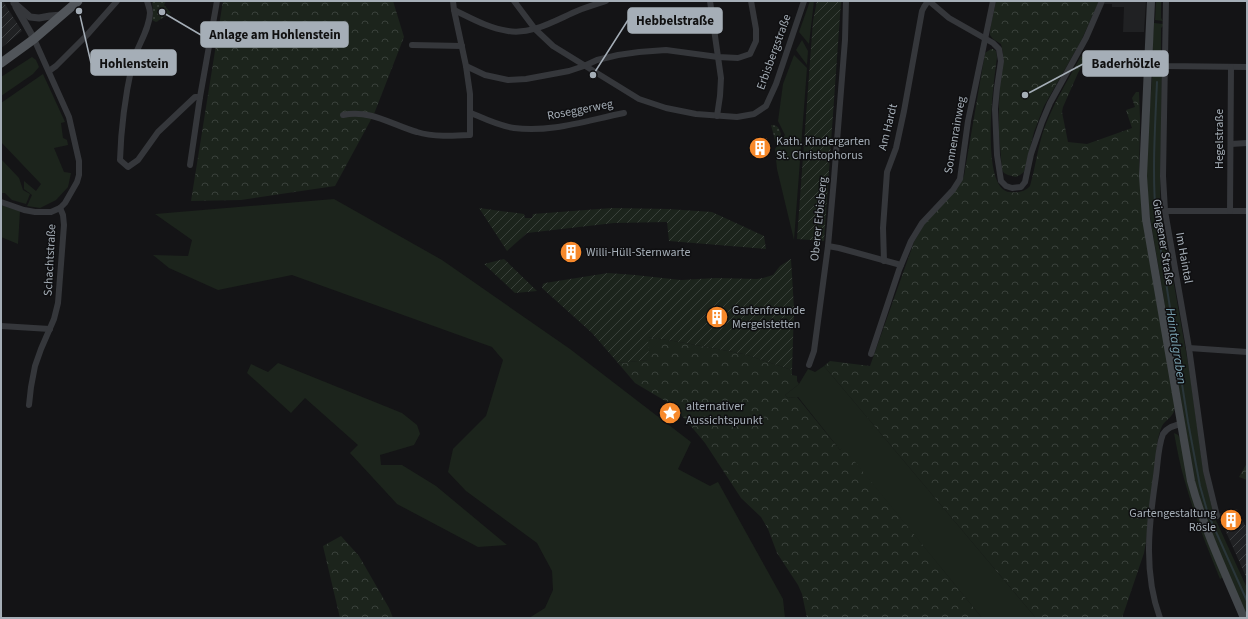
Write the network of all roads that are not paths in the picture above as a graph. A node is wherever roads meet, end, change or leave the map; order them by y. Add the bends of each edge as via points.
1 (78, 1) edge
2 (118, 1) edge
3 (147, 1) edge
4 (217, 1) edge
5 (453, 1) edge
6 (514, 1) edge
7 (606, 1) edge
8 (710, 1) edge
9 (751, 1) edge
10 (804, 1) edge
11 (846, 1) edge
12 (929, 1) edge
13 (993, 1) edge
14 (1102, 1) edge
15 (1151, 1) edge
16 (1166, 1) edge
17 (13, 2) edge
18 (454, 10) junction
19 (62, 15) junction
20 (535, 29) junction
21 (985, 38) junction
22 (34, 39) junction
23 (412, 45) dead end
24 (462, 46) junction
25 (718, 57) junction
26 (1, 63) edge
27 (1147, 65) junction
28 (466, 66) junction
29 (584, 66) junction
30 (1165, 66) junction
31 (1230, 67) junction
32 (1247, 67) edge
33 (49, 71) junction
34 (200, 96) junction
35 (624, 112) dead end
36 (471, 113) junction
37 (342, 115) dead end
38 (717, 116) junction
39 (1247, 143) edge
40 (1231, 144) junction
41 (190, 165) dead end
42 (1, 202) edge
43 (60, 208) junction
44 (1165, 211) junction
45 (1230, 211) junction
46 (1247, 211) edge
47 (828, 246) junction
48 (884, 261) junction
49 (901, 265) junction
50 (1, 326) edge
51 (50, 329) junction
52 (1189, 348) junction
53 (1247, 352) edge
54 (871, 354) dead end
55 (809, 365) dead end
56 (29, 405) dead end
57 (1181, 424) junction
58 (1216, 516) dead end
59 (1160, 618) edge
60 (1244, 618) edge

1 - 19 main road
2 - 33 street
3 - 34 street via 150,12 147,28 132,63 125,101 120,160 128,167 138,160 158,132 195,97
4 - 34 street
5 - 18 street
6 - 20 street, Erbisbergstraße
7 - 20 street
8 - 25 street
9 - 25 street via 756,41 750,54 738,58
10 - 38 street, Erbisbergstraße via 766,106 754,114 737,117
11 - 47 street, Oberer Erbisberg
12 - 21 street via 949,18
12 - 48 street, Am Hardt via 922,12 896,148 887,172 883,228
13 - 21 street, Sonnenrainweg
14 - 21 street via 1083,44 1050,103 1025,182 1021,187 1006,186 1000,177 995,118 1001,54 996,45
15 - 27 main road, Giengener Straße
16 - 30 street, Im Haintal
17 - 19 street via 30,16 39,18
17 - 22 street
18 - 20 street via 487,26 508,31
18 - 24 street
19 - 22 main road
20 - 29 street, Erbisbergstraße via 553,46
21 - 49 street, Sonnenrainweg via 968,121 960,179 922,223
22 - 26 main road
22 - 33 street, Schachtstraße
23 - 24 street
24 - 28 street
25 - 29 street via 666,50 618,55
25 - 38 street via 721,78
27 - 30 street
27 - 57 main road, Giengener Straße via 1144,198
28 - 29 street via 485,75 508,80 540,77
28 - 36 street
29 - 38 street, Erbisbergstraße via 639,99 666,108
30 - 31 street
30 - 44 street, Im Haintal
31 - 32 street
31 - 40 street, Hegelstraße
33 - 43 street, Schachtstraße via 69,117 80,166 77,182
34 - 41 street
35 - 36 street, Roseggerweg via 546,129 514,128 492,123
36 - 37 street via 470,135 451,136 418,132 375,116 356,113
39 - 40 street
40 - 45 street, Hegelstraße
42 - 43 street via 35,212
43 - 51 street, Schachtstraße via 64,225 59,297
44 - 45 street
44 - 52 street, Im Haintal
45 - 46 street
47 - 48 street
47 - 55 street, Oberer Erbisberg via 814,351
48 - 49 street
49 - 54 street, Sonnenrainweg
50 - 51 street
51 - 56 street, Schachtstraße via 34,366
52 - 53 street
52 - 58 street, Im Haintal via 1206,472
57 - 59 street via 1171,427 1163,434 1153,501 1149,562 1153,597
57 - 60 main road, Giengener Straße via 1197,503

